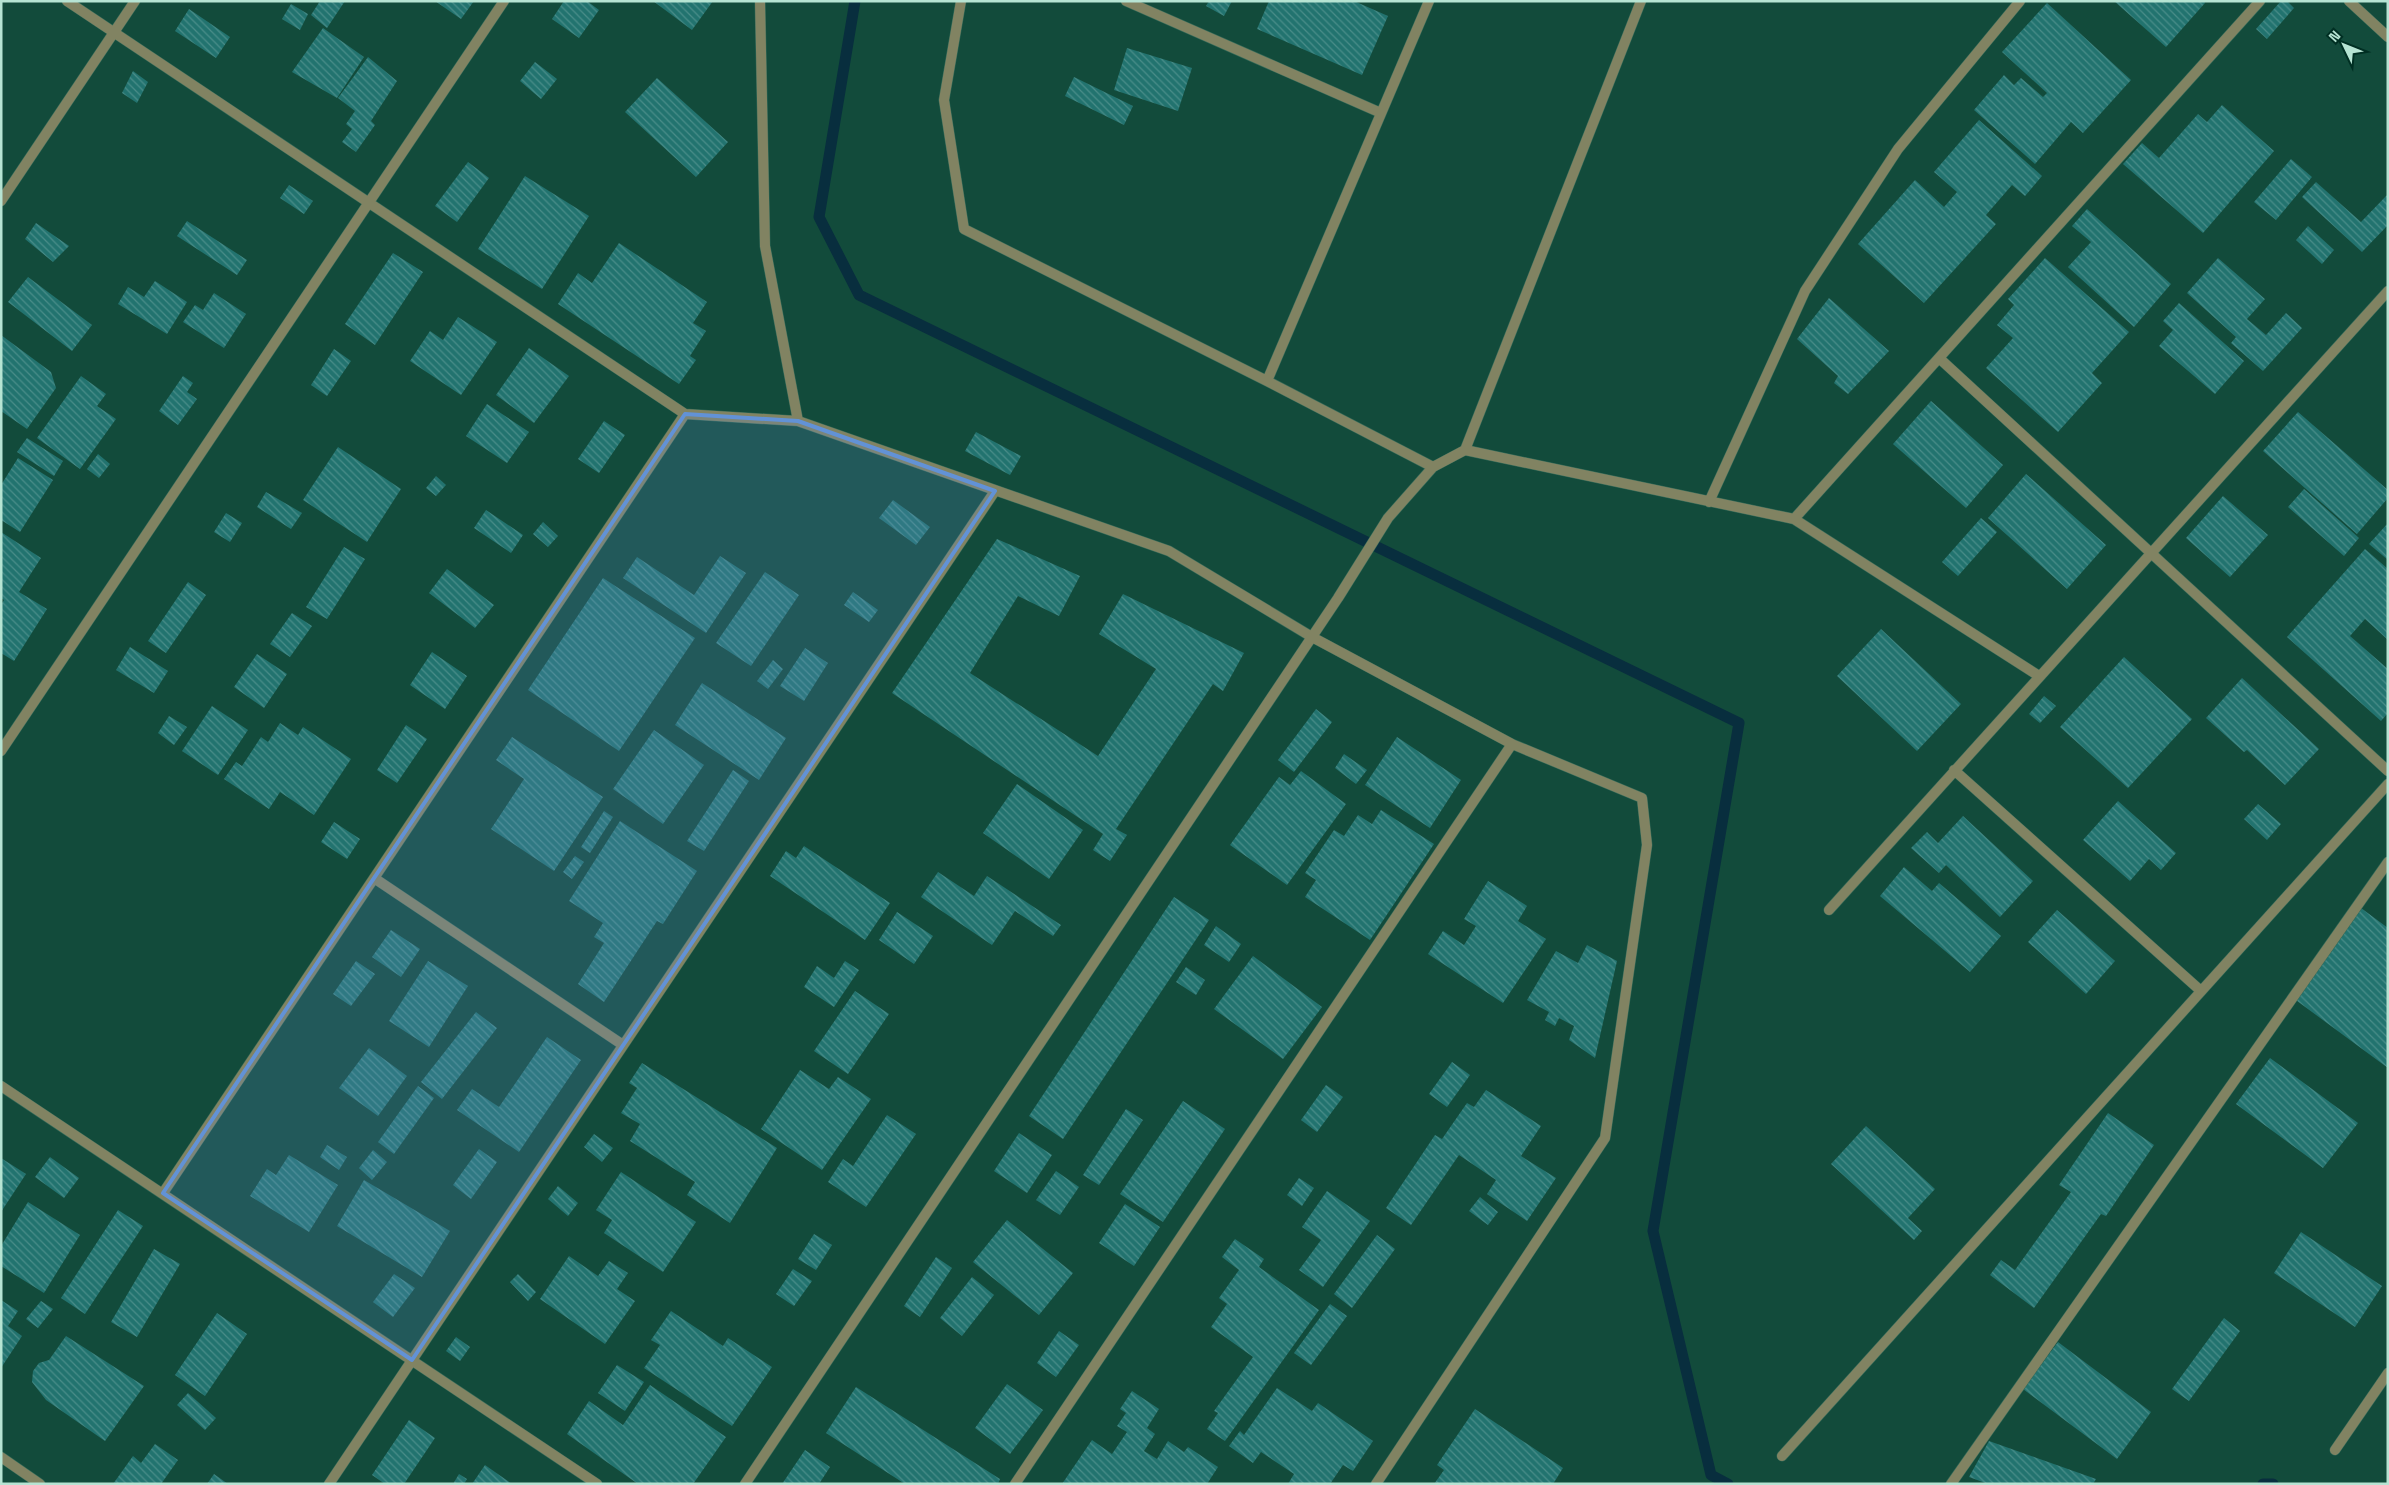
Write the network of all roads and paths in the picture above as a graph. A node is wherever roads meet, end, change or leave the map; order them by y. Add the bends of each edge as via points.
1 (67, 1) edge
2 (135, 1) edge
3 (504, 1) edge
4 (760, 1) edge
5 (961, 1) edge
6 (1126, 1) edge
7 (1429, 1) edge
8 (1641, 1) edge
9 (2020, 1) edge
10 (2260, 1) edge
11 (2348, 1) edge
12 (114, 33) junction
13 (2388, 36) edge
14 (1381, 113) junction
15 (1, 201) edge
16 (369, 203) junction
17 (2388, 291) edge
18 (1939, 358) junction
19 (1267, 380) junction
20 (685, 414) junction
21 (798, 421) junction
22 (1465, 450) junction
23 (1433, 467) junction
24 (994, 491) junction
25 (1709, 502) junction
26 (1794, 519) junction
27 (2151, 553) junction
28 (1312, 636) junction
29 (2039, 676) junction
30 (1512, 744) junction
31 (1, 751) edge
32 (1954, 770) junction
33 (2388, 771) edge
34 (2388, 784) edge
35 (2388, 862) edge
36 (374, 878) junction
37 (1829, 910) dead end
38 (2201, 991) junction
39 (623, 1045) junction
40 (1, 1086) edge
41 (163, 1194) junction
42 (412, 1360) junction
43 (2388, 1373) edge
44 (2335, 1450) dead end
45 (1782, 1456) dead end
46 (1, 1457) edge
47 (40, 1484) edge
48 (329, 1484) edge
49 (597, 1484) edge
50 (745, 1484) edge
51 (1016, 1484) edge
52 (1376, 1484) edge
53 (1951, 1484) edge

1 - 12 street
2 - 12 street
3 - 16 street
4 - 21 street via 765,246
5 - 19 street via 944,100 964,229
6 - 14 street
7 - 14 street
8 - 22 street
9 - 25 street via 1898,149 1805,291
10 - 18 street
11 - 13 street
12 - 15 street
12 - 16 street
14 - 19 street
16 - 20 street
16 - 31 street
17 - 27 street
18 - 26 street
18 - 27 street
19 - 23 street
20 - 21 street
20 - 36 street
21 - 24 street
22 - 23 street
22 - 25 street
23 - 28 street via 1388,518
24 - 28 street via 1169,551
24 - 39 street
25 - 26 street
26 - 29 street
27 - 29 street
27 - 33 street
28 - 30 street
28 - 50 street
29 - 32 street
30 - 51 street
30 - 52 street via 1642,798 1647,845 1605,1138
32 - 37 street
32 - 38 street
34 - 38 street
35 - 53 street
36 - 39 street
36 - 41 street
38 - 45 street
39 - 42 street
40 - 41 street
41 - 42 street
42 - 48 street
42 - 49 street
43 - 44 street
46 - 47 street

